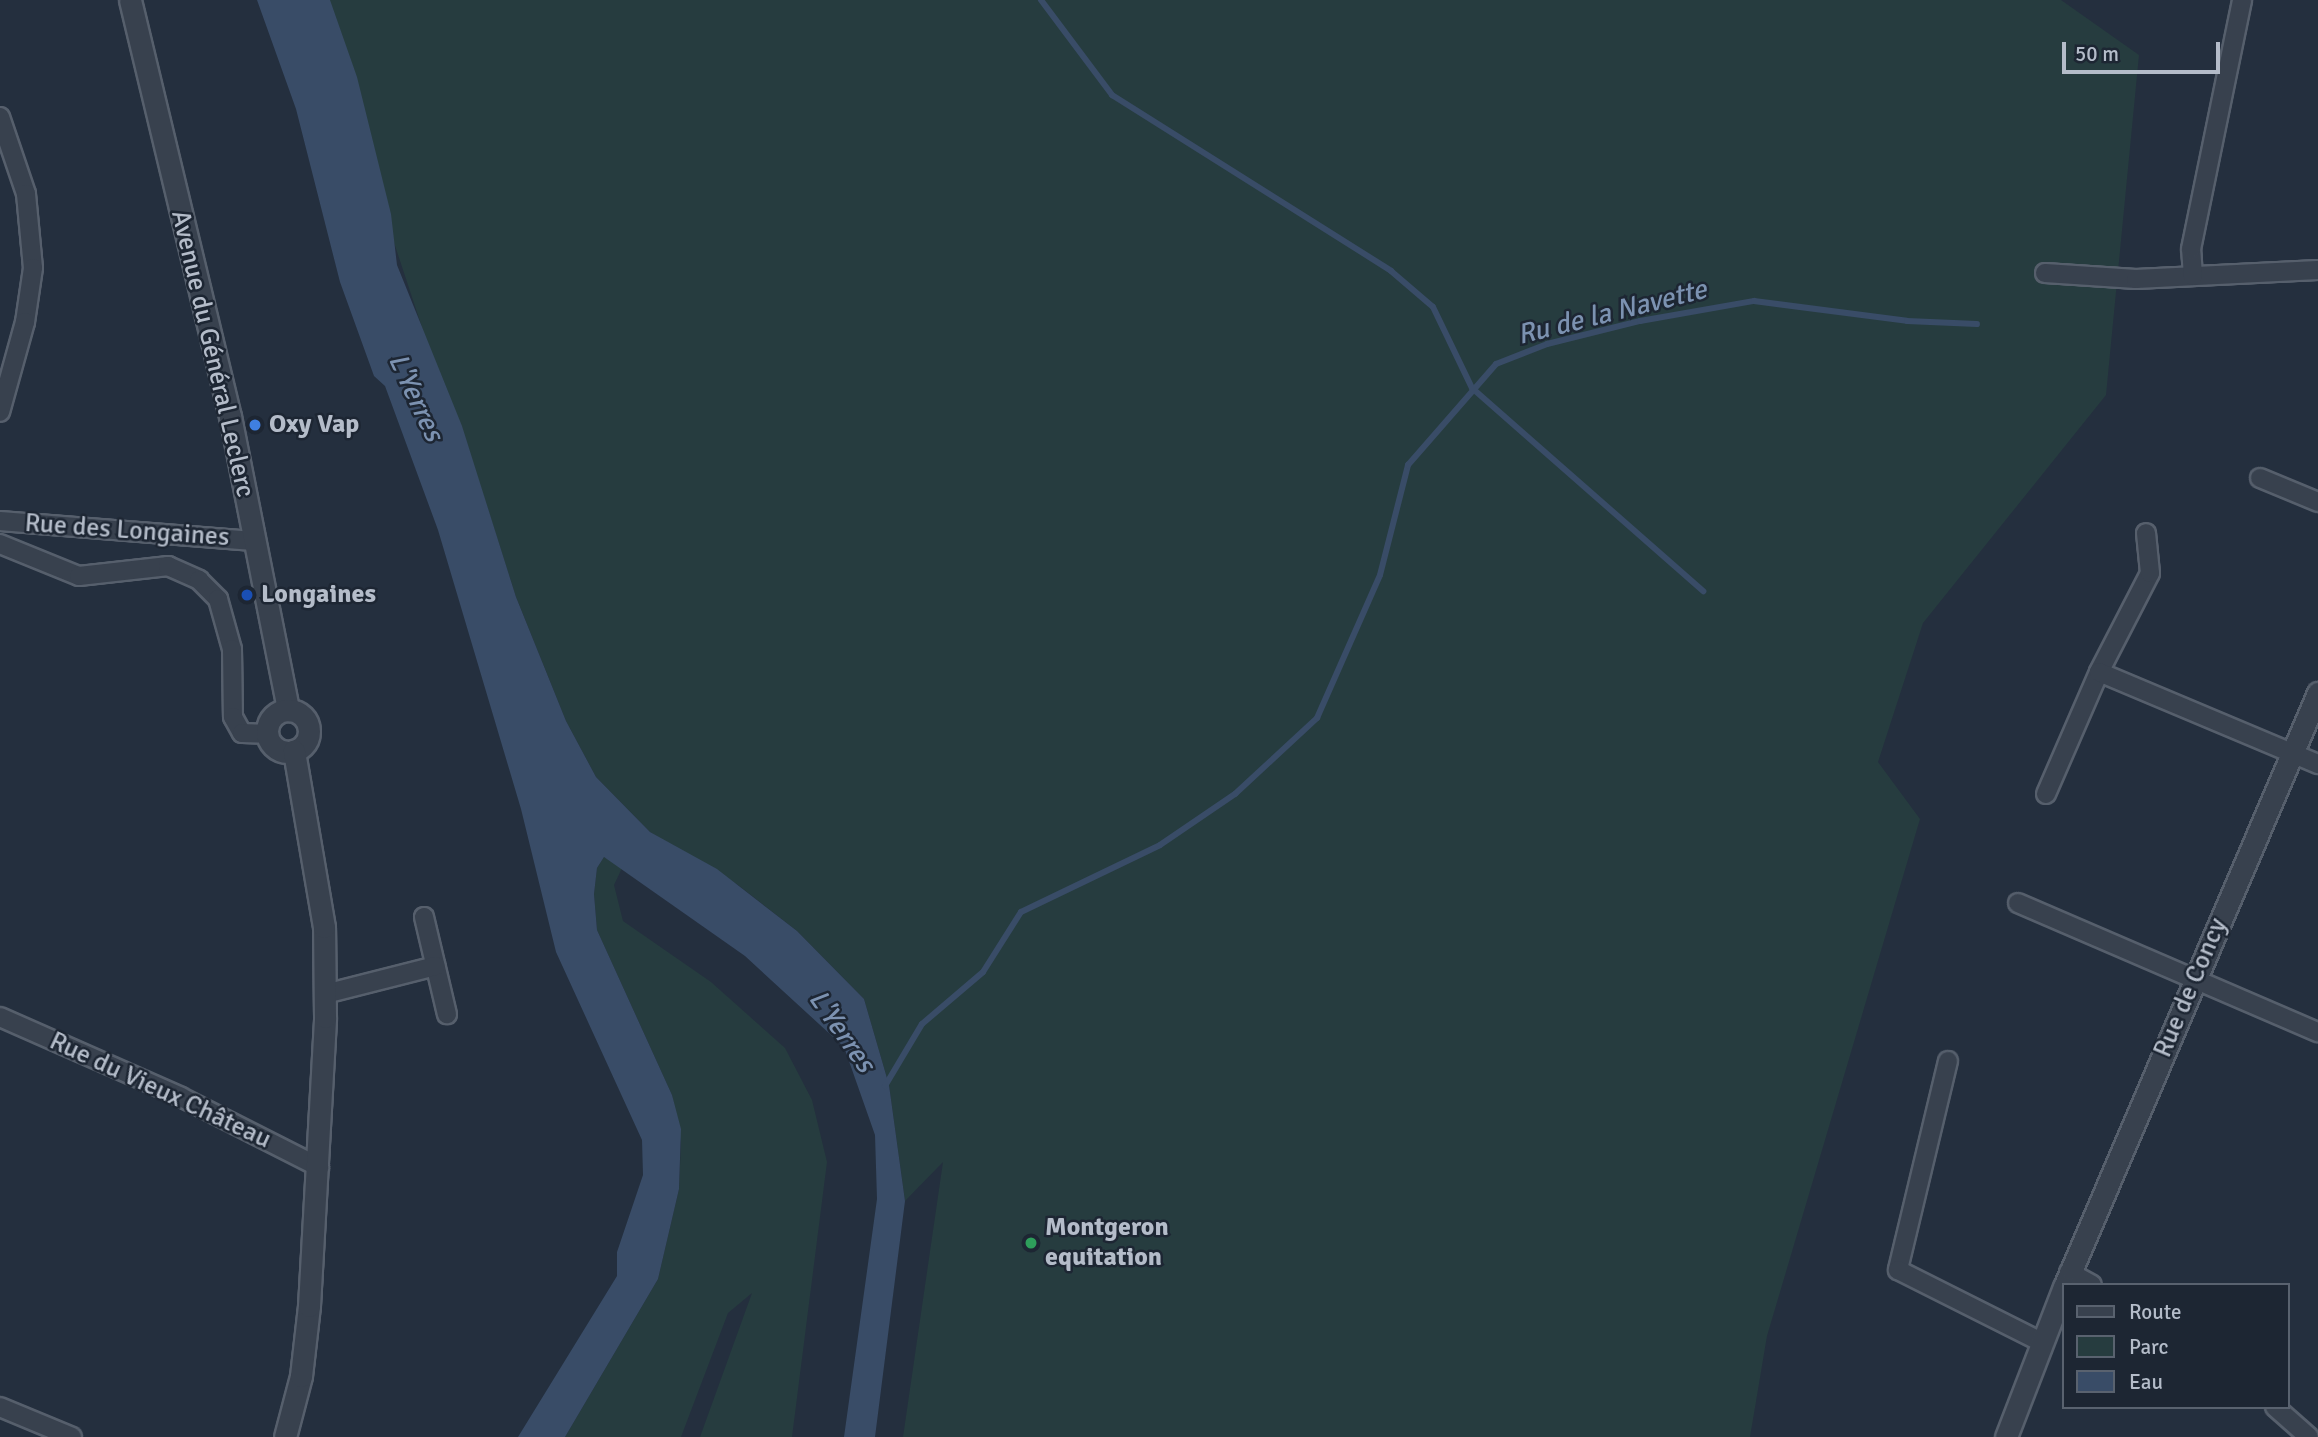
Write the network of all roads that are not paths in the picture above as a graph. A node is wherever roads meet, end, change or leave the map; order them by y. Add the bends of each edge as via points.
1 (130, 0) edge
2 (2242, 0) edge
3 (0, 117) edge
4 (2318, 270) edge
5 (2045, 273) dead end
6 (2193, 276) junction
7 (0, 412) edge
8 (2260, 478) dead end
9 (2318, 502) edge
10 (0, 521) edge
11 (2146, 533) dead end
12 (253, 541) junction
13 (0, 544) edge
14 (2099, 672) junction
15 (2318, 693) edge
16 (288, 710) junction
17 (267, 734) junction
18 (294, 751) junction
19 (2292, 753) junction
20 (2318, 764) edge
21 (2046, 794) dead end
22 (2018, 903) dead end
23 (424, 917) dead end
24 (436, 965) junction
25 (2195, 980) junction
26 (325, 994) junction
27 (447, 1014) dead end
28 (0, 1017) edge
29 (2318, 1032) edge
30 (1948, 1062) dead end
31 (319, 1167) junction
32 (2066, 1281) edge
33 (2062, 1292) edge
34 (2043, 1343) junction
35 (0, 1407) edge
36 (2277, 1409) edge
37 (72, 1437) edge
38 (285, 1437) edge
39 (2006, 1437) edge
40 (2309, 1437) edge

1 - 12 street, Avenue du Général Leclerc via 230,416
2 - 6 street via 2191,249
3 - 7 street via 26,194 33,268 25,322
4 - 6 street
5 - 6 street via 2136,279
8 - 9 street
10 - 12 street, Rue des Longaines
11 - 14 street via 2150,573
12 - 16 street, Avenue du Général Leclerc
13 - 17 street via 79,576 168,566 199,580 218,599 232,649 233,717 242,733
14 - 19 street
14 - 21 street
15 - 19 street, Rue de Concy
16 - 17 street via 270,720
16 - 18 street, Avenue du Général Leclerc via 308,725 308,738
17 - 18 street via 274,747
18 - 26 street via 324,927
19 - 20 street
19 - 25 street, Rue de Concy
22 - 25 street
23 - 24 street
24 - 26 street
24 - 27 street
25 - 29 street
25 - 32 street, Rue de Concy
26 - 31 street
28 - 31 street, Rue du Vieux Château via 181,1097
30 - 34 street via 1898,1270
31 - 38 street via 301,1376
33 - 34 street, Rue de Concy
34 - 39 street, Rue de Concy
35 - 37 street
36 - 40 street

